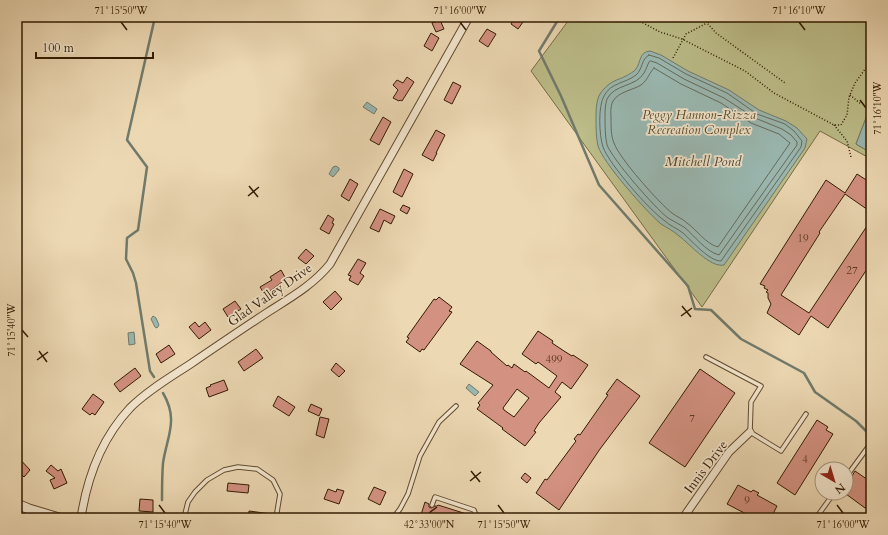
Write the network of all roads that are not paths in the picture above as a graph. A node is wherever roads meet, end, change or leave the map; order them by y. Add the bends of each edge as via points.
1 (469, 17) edge
2 (706, 357) dead end
3 (456, 406) dead end
4 (806, 414) dead end
5 (750, 432) junction
6 (871, 443) edge
7 (854, 466) edge
8 (828, 501) edge
9 (17, 504) edge
10 (432, 504) dead end
11 (58, 518) edge
12 (82, 518) edge
13 (184, 518) edge
14 (276, 518) edge
15 (393, 518) edge
16 (477, 518) edge
17 (683, 518) edge
18 (816, 518) edge

1 - 12 street, Glad Valley Drive via 323,272 300,291 153,389 131,408 115,427 98,459 89,482
2 - 5 lane via 761,386 751,402
3 - 15 lane via 438,422 420,456 408,494
4 - 5 lane via 781,451
5 - 17 street, Innis Drive via 729,452
6 - 7 lane
8 - 18 lane
9 - 11 street
10 - 16 lane via 434,497 474,510
13 - 14 lane via 188,502 207,480 224,470 238,467 257,470 273,480 280,494

